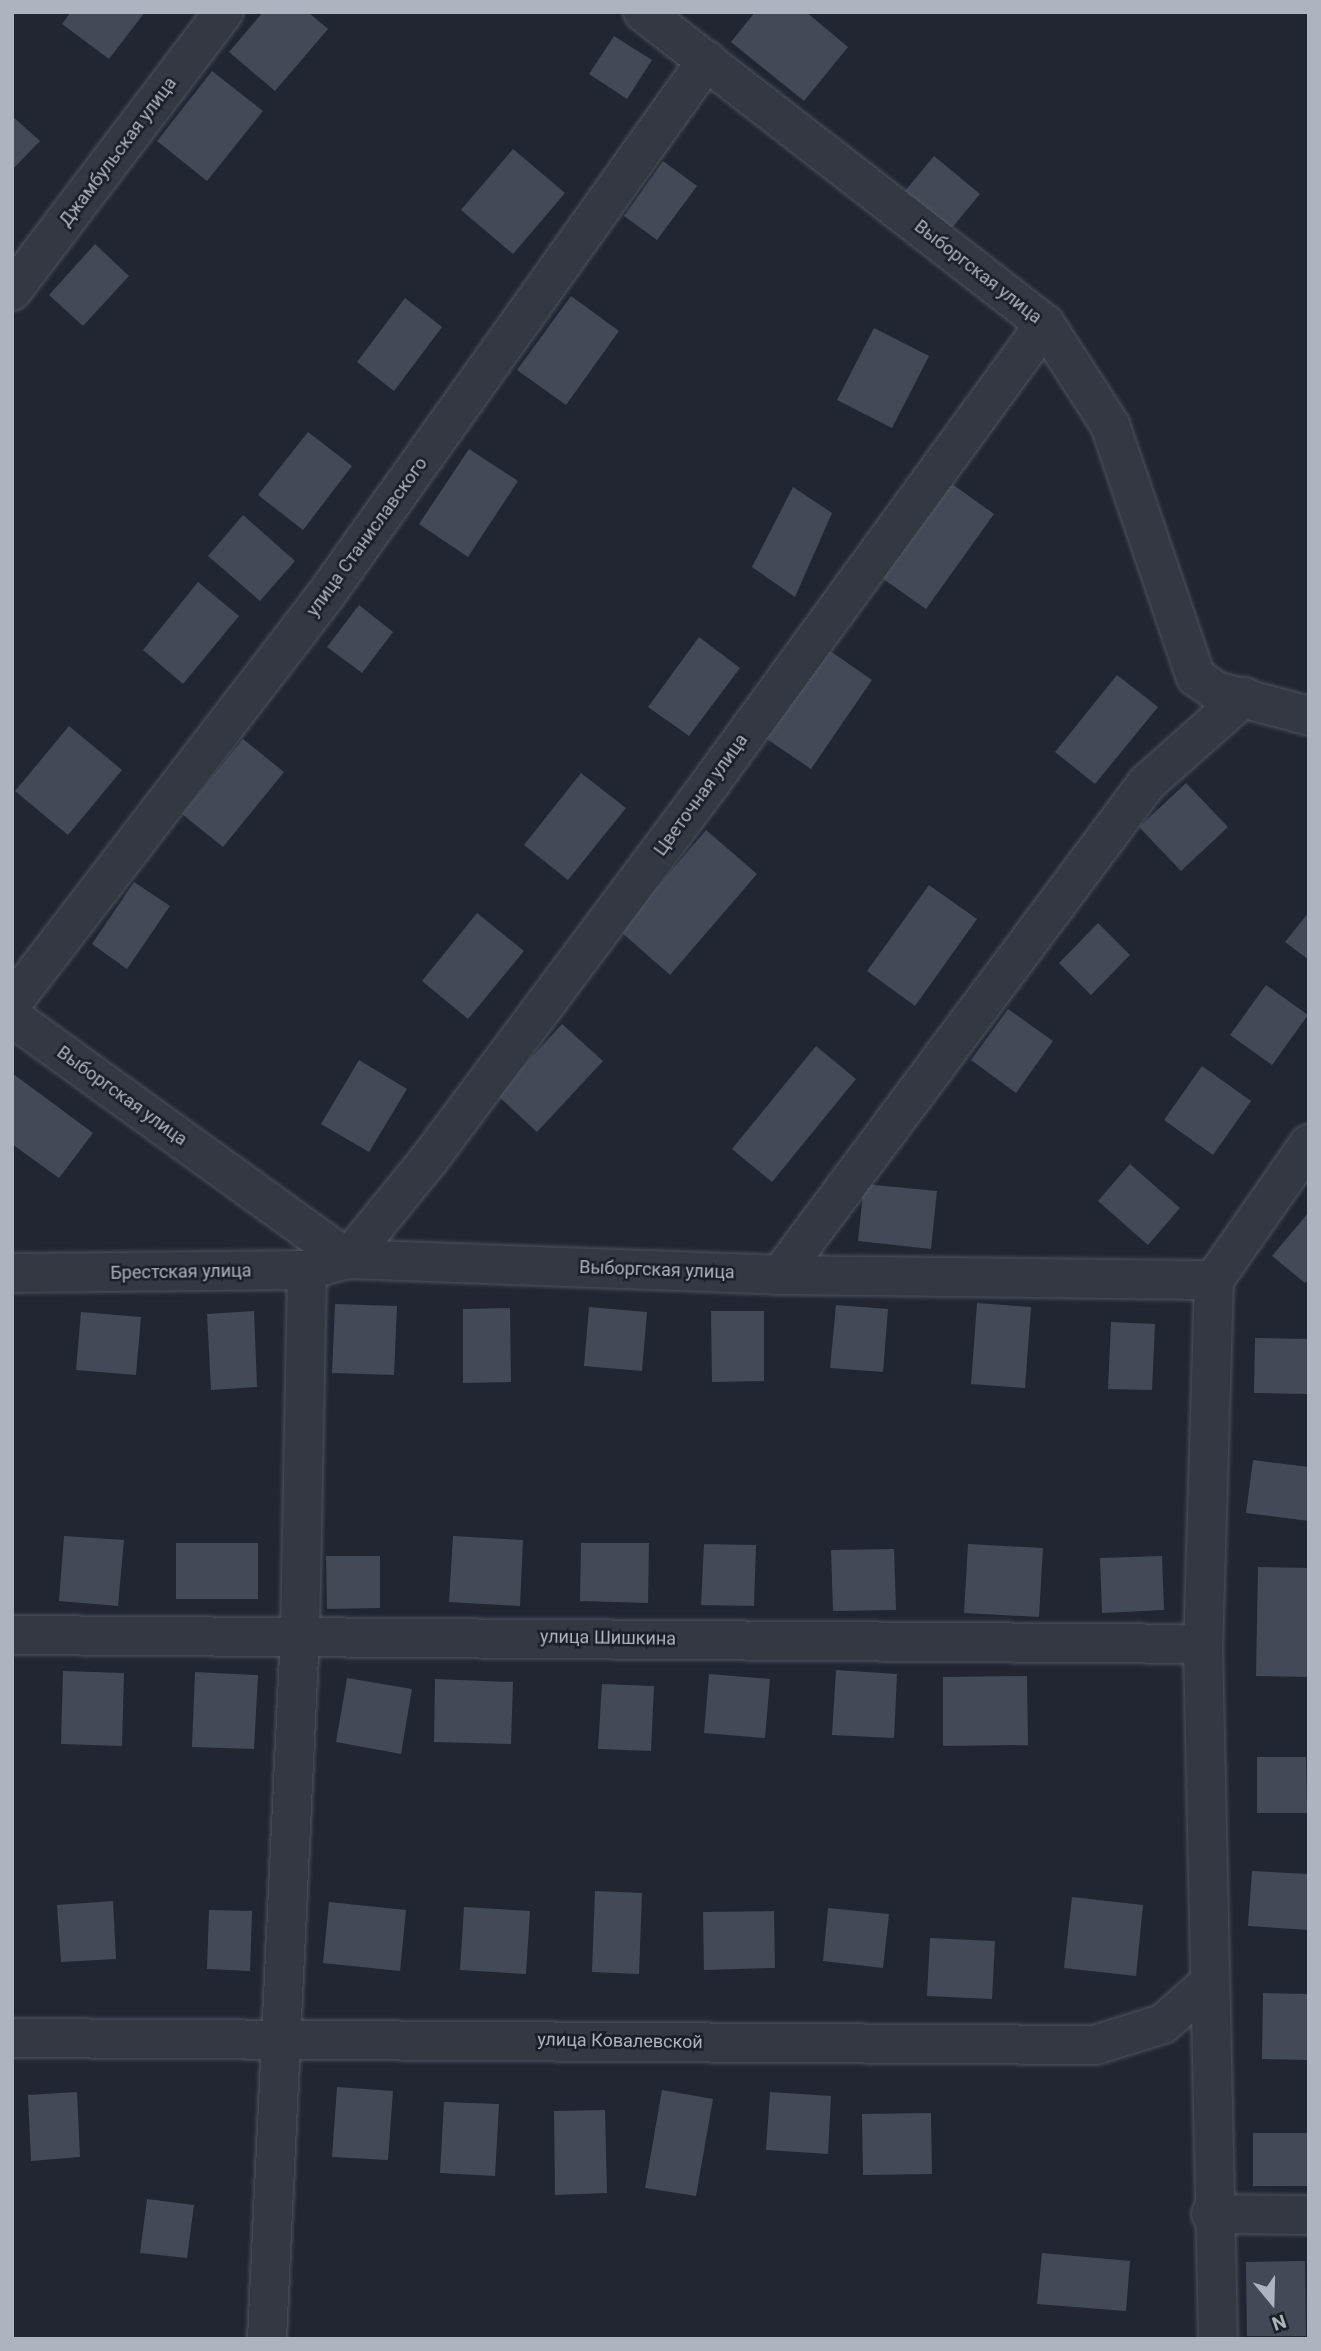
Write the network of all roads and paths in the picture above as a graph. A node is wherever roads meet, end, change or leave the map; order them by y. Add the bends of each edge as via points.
1 (224, 12) edge
2 (643, 12) edge
3 (707, 60) junction
4 (12, 291) edge
5 (1045, 324) junction
6 (1244, 697) junction
7 (1309, 716) edge
8 (12, 1003) edge
9 (12, 1017) edge
10 (1309, 1144) edge
11 (348, 1259) junction
12 (307, 1270) junction
13 (12, 1273) edge
14 (780, 1275) junction
15 (1214, 1280) junction
16 (12, 1635) edge
17 (300, 1636) junction
18 (1203, 1644) junction
19 (1208, 1984) junction
20 (12, 2038) edge
21 (284, 2038) junction
22 (1211, 2214) junction
23 (1309, 2215) edge
24 (267, 2339) edge
25 (1219, 2339) edge

1 - 4 street, Джамбульская улица
2 - 3 street, Выборгская улица
3 - 5 street, Выборгская улица
3 - 8 street, улица Станиславского via 325,596
5 - 6 street, Выборгская улица via 1110,425 1196,677 1216,691
5 - 11 street, Цветочная улица via 696,803 428,1161
6 - 7 street, Выборгская улица
6 - 14 street via 1147,783
9 - 11 street, Выборгская улица
10 - 15 street
11 - 12 street, Брестская улица
11 - 14 street, Выборгская улица
12 - 13 street, Брестская улица
12 - 17 street
14 - 15 street, Выборгская улица
15 - 18 street
16 - 17 street, улица Шишкина
17 - 18 street, улица Шишкина
17 - 21 street
18 - 19 street
19 - 21 street, улица Ковалевской via 1163,2024 1095,2045
19 - 22 street
20 - 21 street, улица Ковалевской
21 - 24 street
22 - 23 street
22 - 25 street

